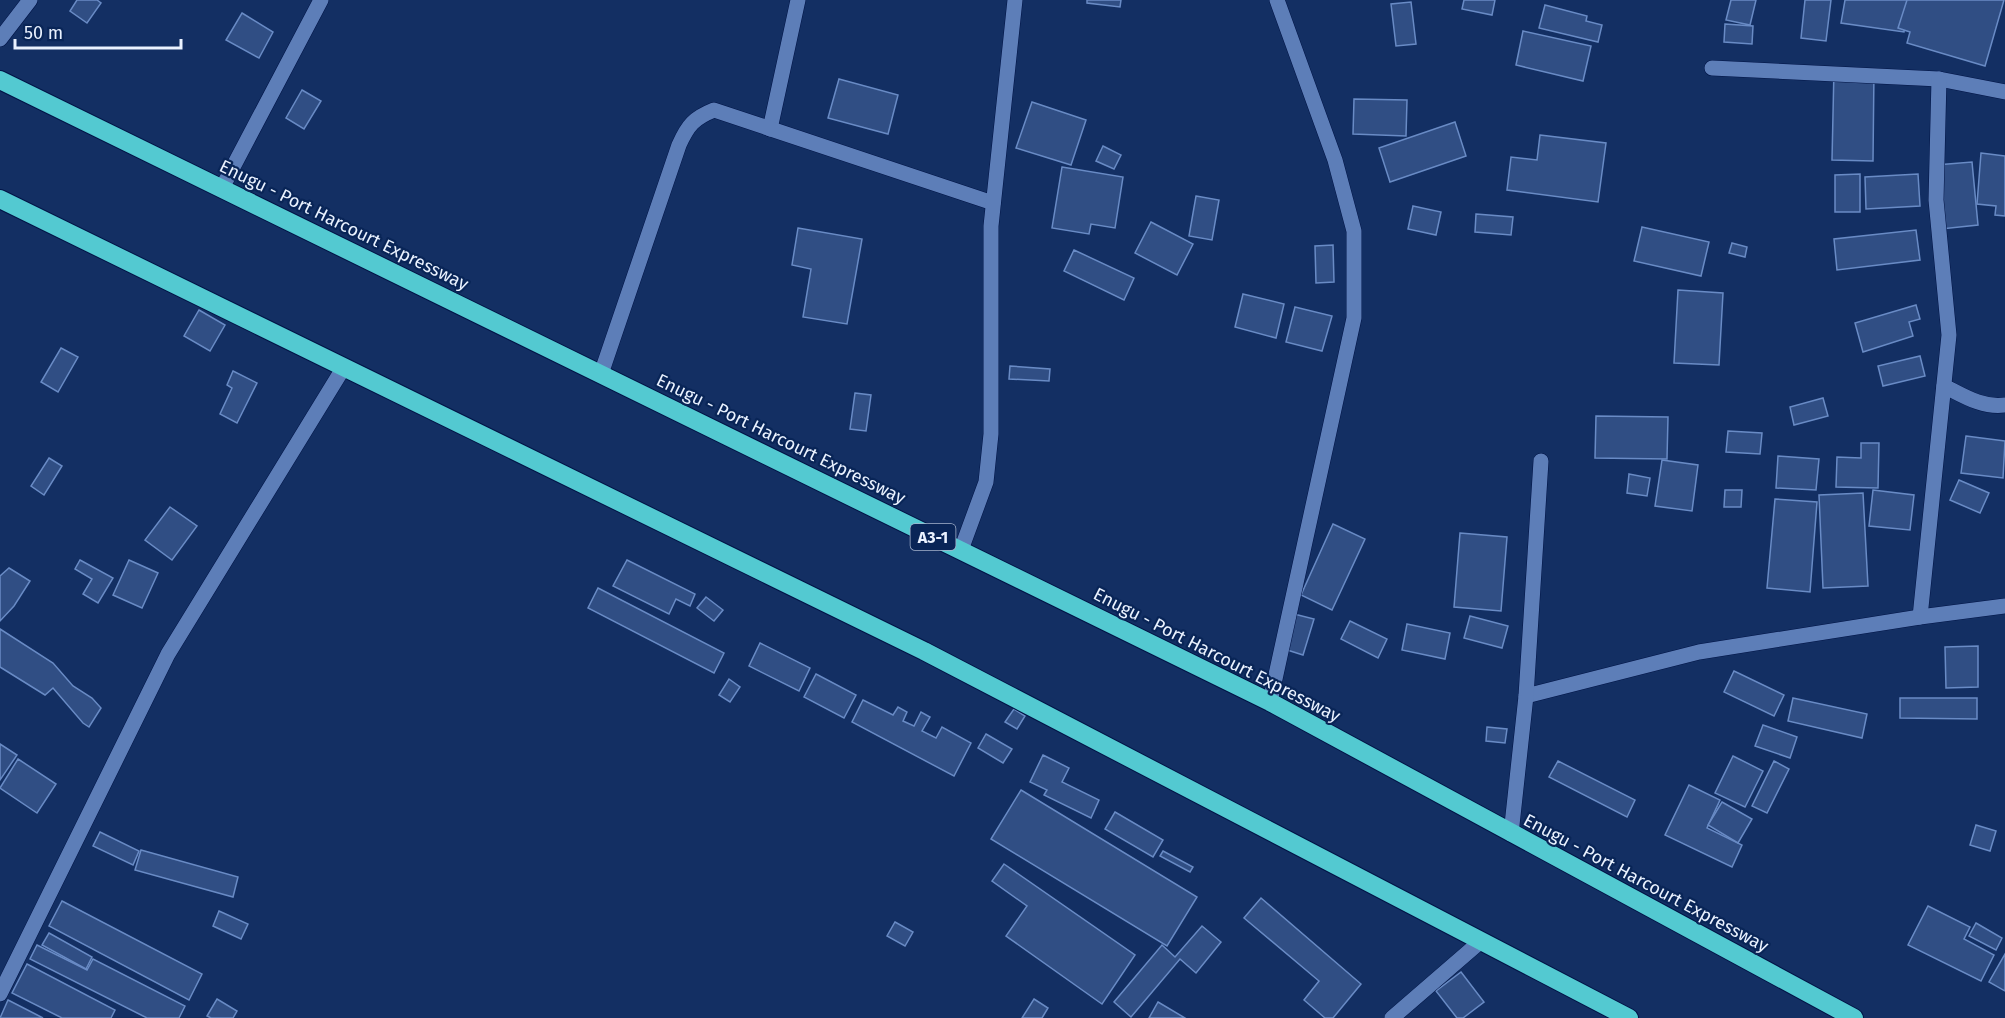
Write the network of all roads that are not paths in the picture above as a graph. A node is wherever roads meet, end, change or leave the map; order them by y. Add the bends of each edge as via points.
1 (30, 0) edge
2 (321, 0) edge
3 (798, 0) edge
4 (1015, 0) edge
5 (1277, 0) edge
6 (0, 39) edge
7 (1712, 68) dead end
8 (1939, 79) junction
9 (0, 80) edge
10 (2005, 92) edge
11 (770, 129) junction
12 (222, 189) junction
13 (0, 200) edge
14 (993, 203) junction
15 (344, 368) junction
16 (601, 374) junction
17 (1944, 386) junction
18 (2005, 405) edge
19 (1541, 460) dead end
20 (961, 550) junction
21 (2005, 606) edge
22 (1920, 617) junction
23 (1526, 696) junction
24 (1270, 702) junction
25 (1511, 834) junction
26 (1481, 941) junction
27 (0, 994) edge
28 (1392, 1018) edge
29 (1629, 1018) edge
30 (1854, 1018) edge

1 - 6 street
2 - 12 street
3 - 11 street
4 - 14 street
5 - 24 street via 1335,160 1354,231 1354,318
7 - 8 street
8 - 10 street
8 - 17 street via 1936,200 1949,335
9 - 12 highway, Enugu - Port Harcourt Expressway / A3-1
11 - 14 street
11 - 16 street via 714,110 697,117 686,131
12 - 16 highway, Enugu - Port Harcourt Expressway / A3-1
13 - 15 highway
14 - 20 street via 991,434 986,482
15 - 26 highway via 924,651
15 - 27 street via 168,654
16 - 20 highway, Enugu - Port Harcourt Expressway / A3-1
17 - 18 street via 1979,404
17 - 22 street
19 - 23 street
20 - 24 highway, Enugu - Port Harcourt Expressway / A3-1
21 - 22 street
22 - 23 street via 1699,652
23 - 25 street
24 - 25 highway, Enugu - Port Harcourt Expressway / A3-1
25 - 30 highway, Enugu - Port Harcourt Expressway / A3-1
26 - 28 street
26 - 29 highway

